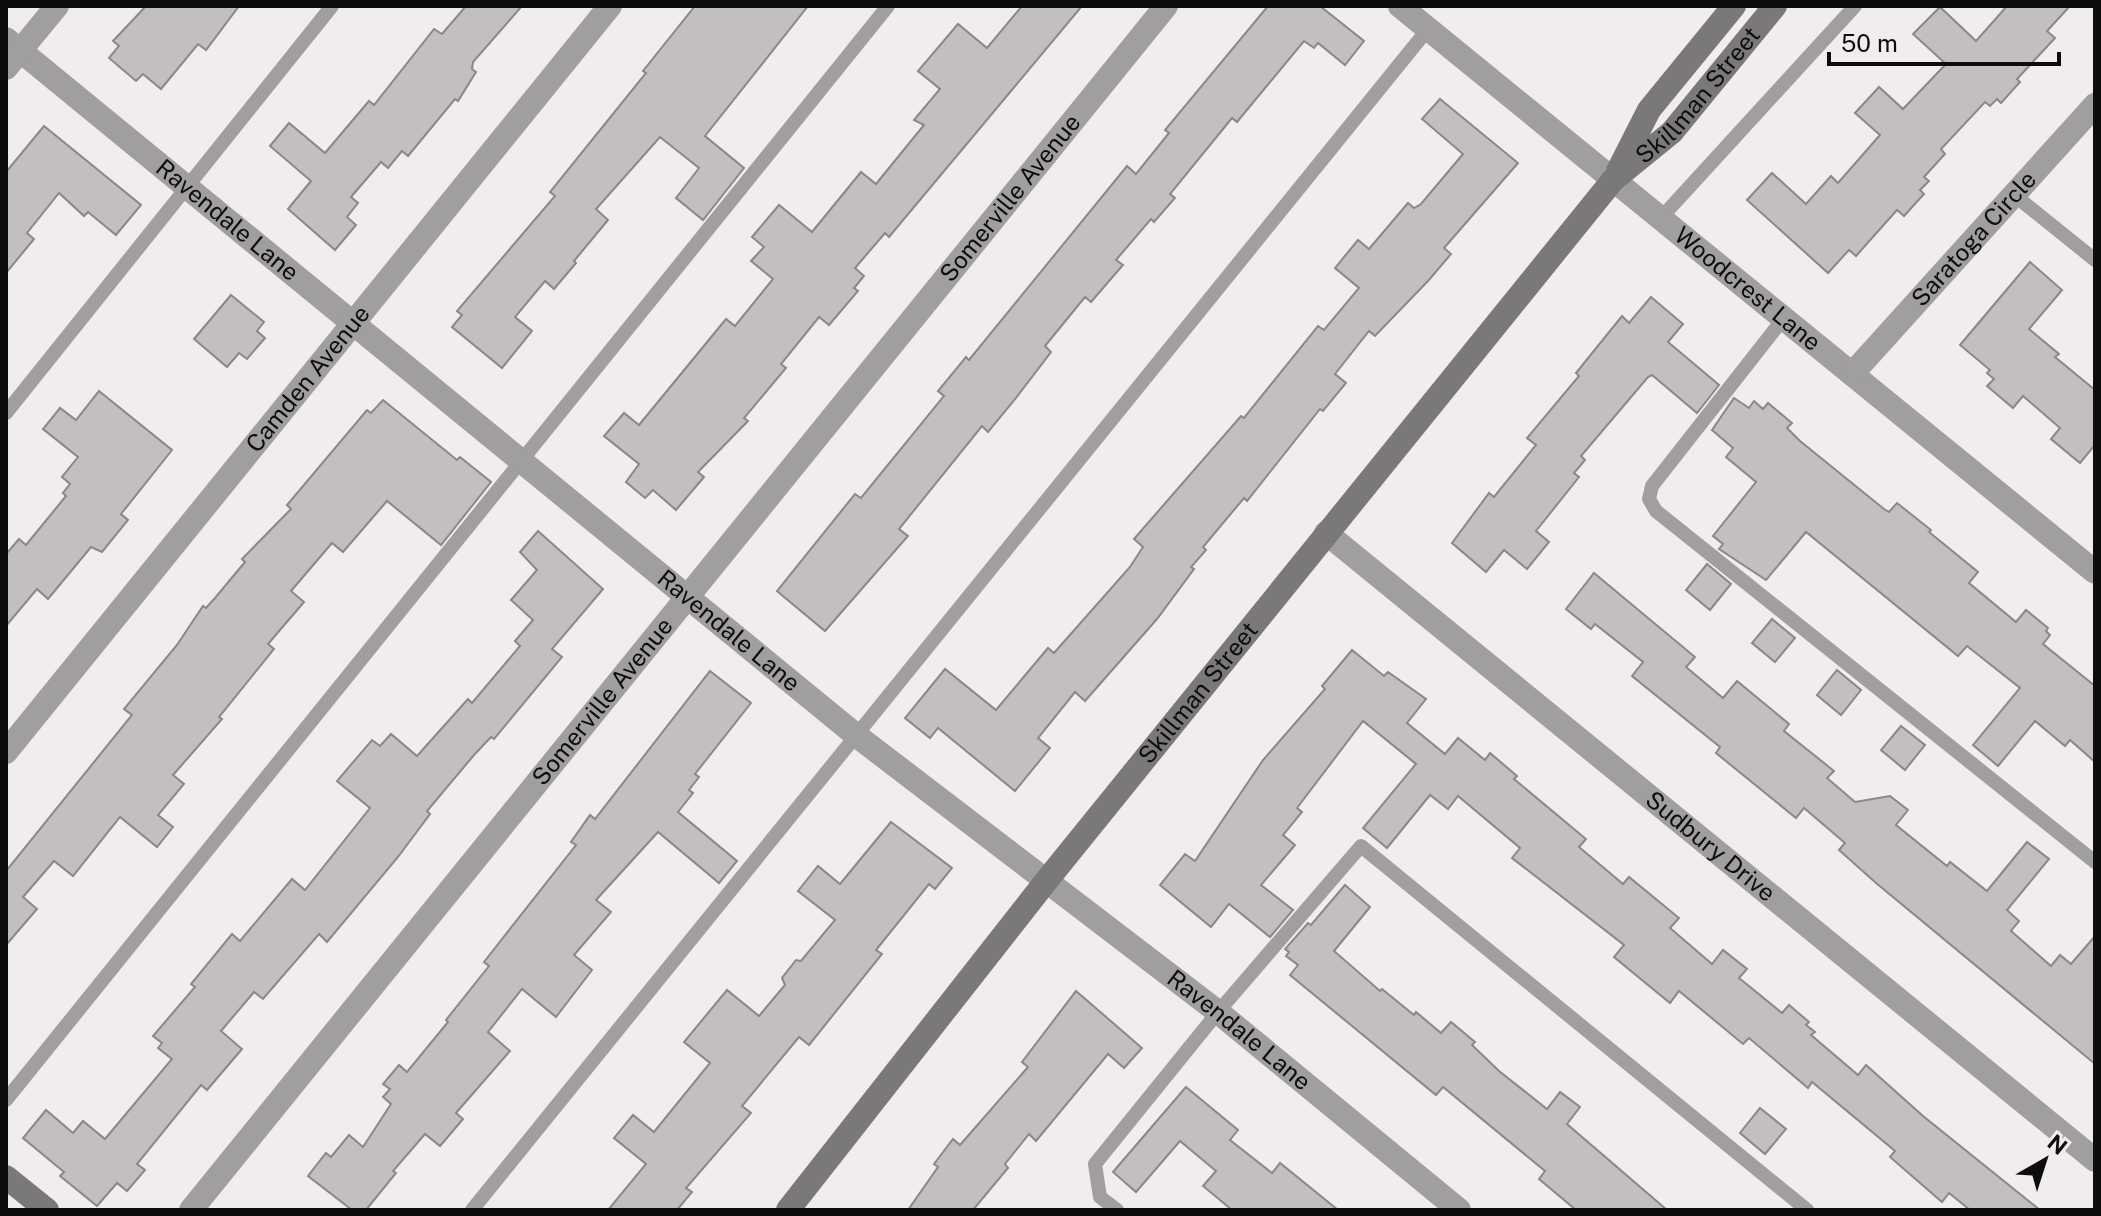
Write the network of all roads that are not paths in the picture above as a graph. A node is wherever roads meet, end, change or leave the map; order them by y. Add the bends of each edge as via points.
1 (57, 6) edge
2 (332, 6) edge
3 (610, 6) edge
4 (888, 6) edge
5 (1166, 6) edge
6 (1400, 6) edge
7 (1734, 6) edge
8 (1775, 6) edge
9 (1855, 6) edge
10 (1428, 29) junction
11 (11, 53) edge
12 (2095, 105) edge
13 (1613, 180) junction
14 (187, 186) junction
15 (2013, 194) junction
16 (1660, 219) junction
17 (2095, 260) edge
18 (1783, 319) junction
19 (353, 322) junction
20 (1852, 374) junction
21 (6, 413) edge
22 (520, 459) junction
23 (1326, 533) junction
24 (2095, 572) edge
25 (687, 597) junction
26 (857, 736) junction
27 (6, 752) edge
28 (2095, 862) edge
29 (1047, 880) junction
30 (1218, 1012) junction
31 (6, 1100) edge
32 (2095, 1160) edge
33 (6, 1177) edge
34 (47, 1210) edge
35 (191, 1210) edge
36 (472, 1210) edge
37 (788, 1210) edge
38 (1117, 1210) edge
39 (1459, 1210) edge
40 (1807, 1210) edge

1 - 11 street
2 - 14 lane
3 - 19 street, Camden Avenue
4 - 22 lane
5 - 25 street, Somerville Avenue
6 - 10 street, Woodcrest Lane
7 - 13 main road, Skillman Street via 1649,110
8 - 13 main road, Skillman Street via 1672,132
9 - 16 lane
10 - 13 street, Woodcrest Lane
10 - 26 lane
11 - 14 street, Ravendale Lane
12 - 15 street, Saratoga Circle
13 - 16 street, Woodcrest Lane
13 - 23 main road, Skillman Street
14 - 19 street, Ravendale Lane
14 - 21 lane
15 - 17 lane
15 - 20 street, Saratoga Circle
16 - 18 street, Woodcrest Lane
18 - 20 street, Woodcrest Lane
18 - 28 lane via 1652,486 1649,499 1656,511
19 - 22 street, Ravendale Lane
19 - 27 street, Camden Avenue
20 - 24 street, Woodcrest Lane
22 - 25 street, Ravendale Lane
22 - 31 lane
23 - 29 main road, Skillman Street
23 - 32 street, Sudbury Drive
25 - 26 street, Ravendale Lane
25 - 35 street, Somerville Avenue
26 - 29 street, Ravendale Lane
26 - 36 lane
29 - 30 street, Ravendale Lane
29 - 37 main road, Skillman Street
30 - 38 lane via 1095,1164 1100,1197
30 - 39 street, Ravendale Lane
30 - 40 lane via 1361,846
33 - 34 main road

